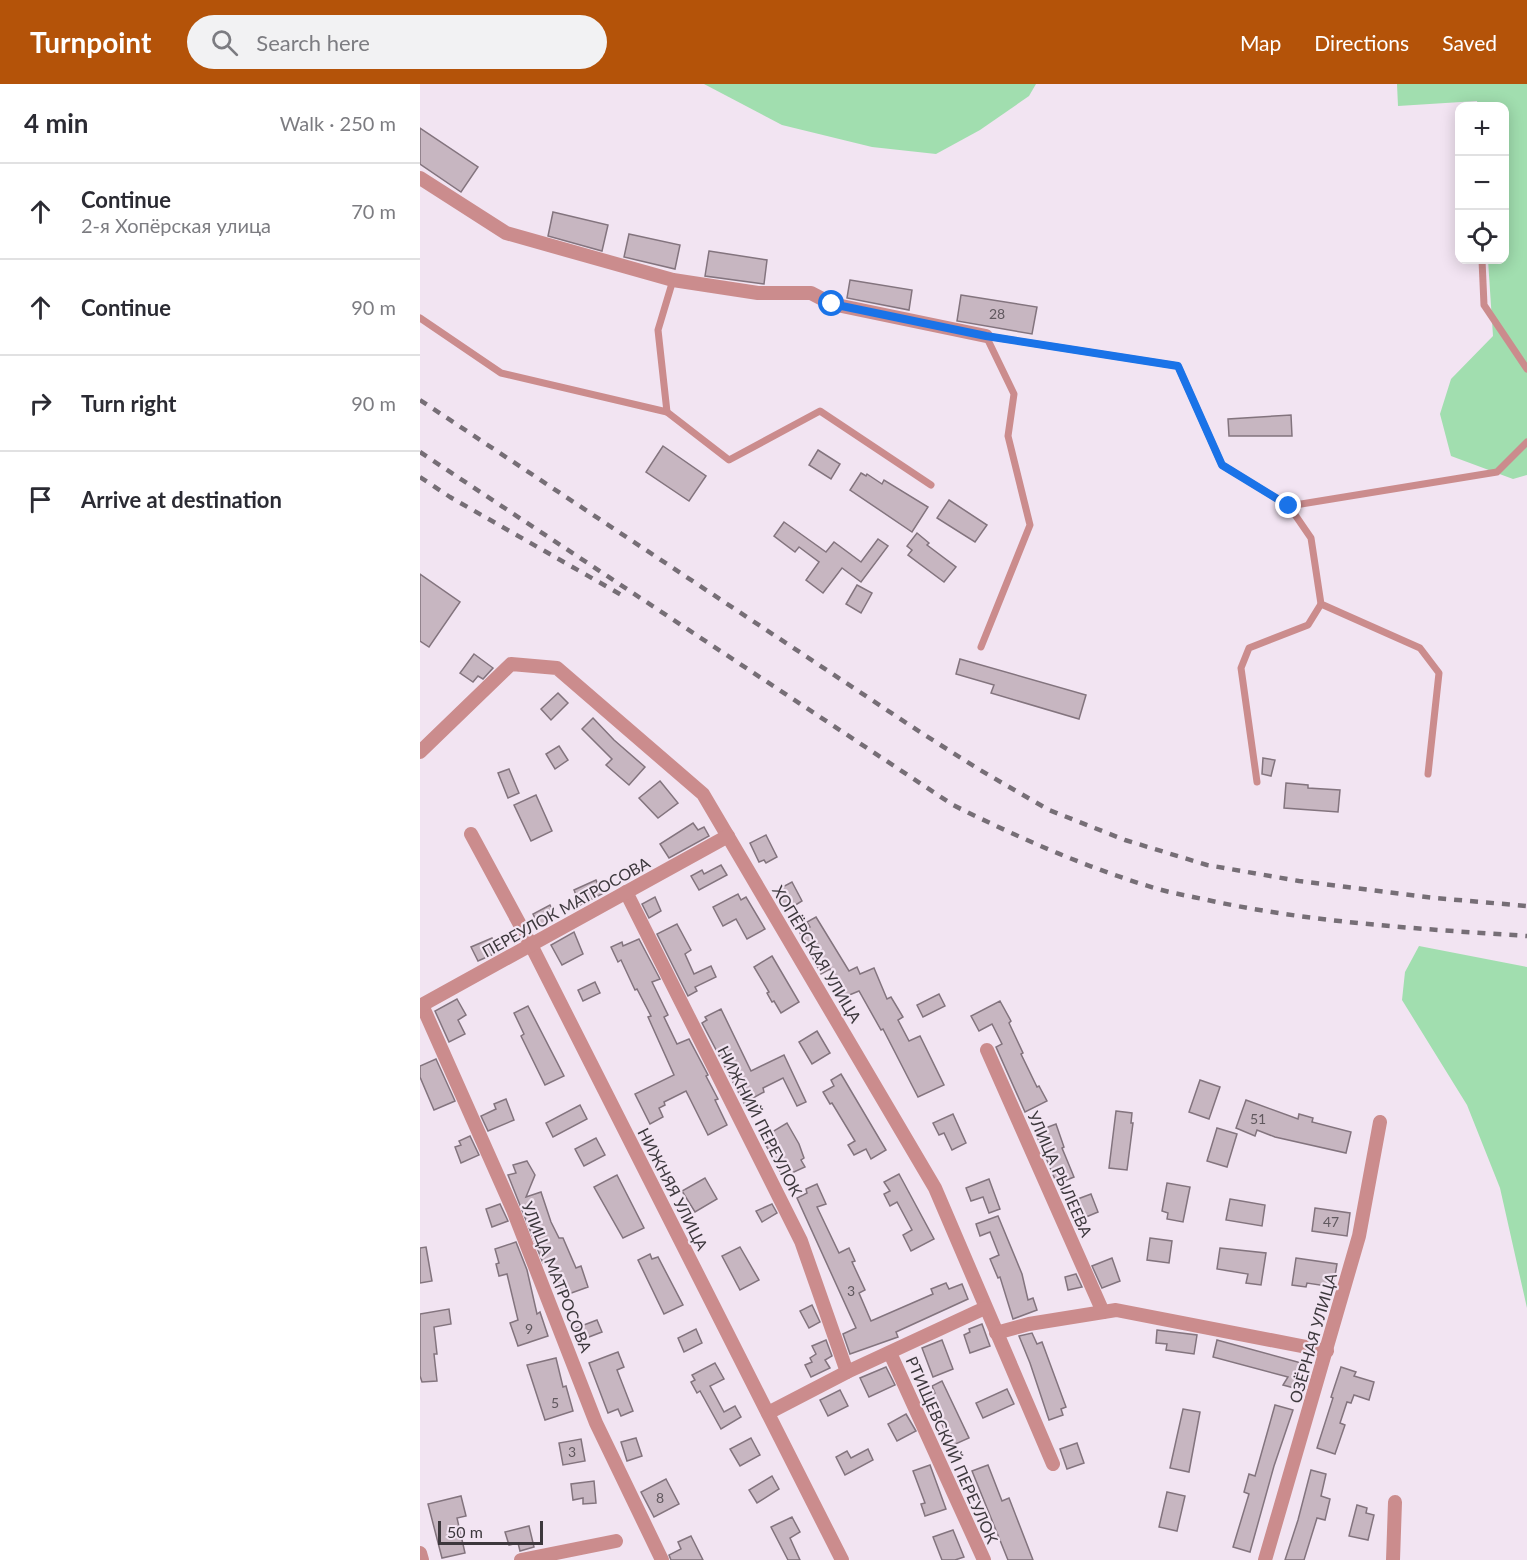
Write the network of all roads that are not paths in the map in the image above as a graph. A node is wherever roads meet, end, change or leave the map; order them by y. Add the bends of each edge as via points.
1 (420, 178) edge
2 (1482, 264) edge
3 (673, 280) junction
4 (420, 318) edge
5 (986, 336) junction
6 (1527, 369) edge
7 (668, 412) junction
8 (1527, 442) edge
9 (931, 485) dead end
10 (1289, 506) junction
11 (1321, 604) junction
12 (981, 648) dead end
13 (420, 752) edge
14 (1428, 774) dead end
15 (1257, 782) dead end
16 (471, 834) dead end
17 (728, 836) junction
18 (626, 892) junction
19 (531, 945) junction
20 (421, 1006) edge
21 (987, 1050) dead end
22 (1380, 1122) dead end
23 (985, 1308) junction
24 (1103, 1312) junction
25 (996, 1333) junction
26 (1327, 1351) junction
27 (890, 1353) junction
28 (847, 1372) junction
29 (768, 1413) junction
30 (1053, 1464) dead end
31 (1395, 1502) dead end
32 (616, 1540) dead end
33 (420, 1553) edge
34 (422, 1560) edge
35 (521, 1560) edge
36 (662, 1560) edge
37 (842, 1560) edge
38 (984, 1560) edge
39 (1265, 1560) edge
40 (1393, 1560) edge

1 - 3 street via 506,233
2 - 6 lane via 1485,305
3 - 5 street via 758,293 811,292 832,304
3 - 7 lane via 658,330
4 - 7 lane via 501,373
5 - 10 lane via 1178,366 1222,465
5 - 12 lane via 1014,394 1008,436 1030,525
7 - 9 lane via 729,460 820,411
8 - 10 lane via 1497,472
10 - 11 lane via 1311,538
11 - 14 lane via 1420,648 1439,673
11 - 15 lane via 1308,625 1249,648 1241,668
13 - 17 street, ХОПЁРСКАЯ УЛИЦА via 511,664 557,668 703,794
16 - 19 street, НИЖНЯЯ УЛИЦА
17 - 18 street, ПЕРЕУЛОК МАТРОСОВА
17 - 23 street, ХОПЁРСКАЯ УЛИЦА via 935,1188
18 - 19 street, ПЕРЕУЛОК МАТРОСОВА
18 - 28 street, НИЖНИЙ ПЕРЕУЛОК via 801,1241
19 - 20 street, ПЕРЕУЛОК МАТРОСОВА
19 - 29 street, НИЖНЯЯ УЛИЦА
20 - 36 street, УЛИЦА МАТРОСОВА via 513,1210 596,1424
21 - 24 street, УЛИЦА РЫЛЕЕВА
22 - 26 street, ОЗЁРНАЯ УЛИЦА via 1359,1236
23 - 25 street, ХОПЁРСКАЯ УЛИЦА
23 - 27 street
24 - 25 street
24 - 26 street via 1116,1310
25 - 30 street, ХОПЁРСКАЯ УЛИЦА
26 - 39 street, ОЗЁРНАЯ УЛИЦА
27 - 28 street
27 - 38 street, РТИЩЕВСКИЙ ПЕРЕУЛОК
28 - 29 street
29 - 37 street, НИЖНЯЯ УЛИЦА
31 - 40 street
32 - 35 street
33 - 34 street

